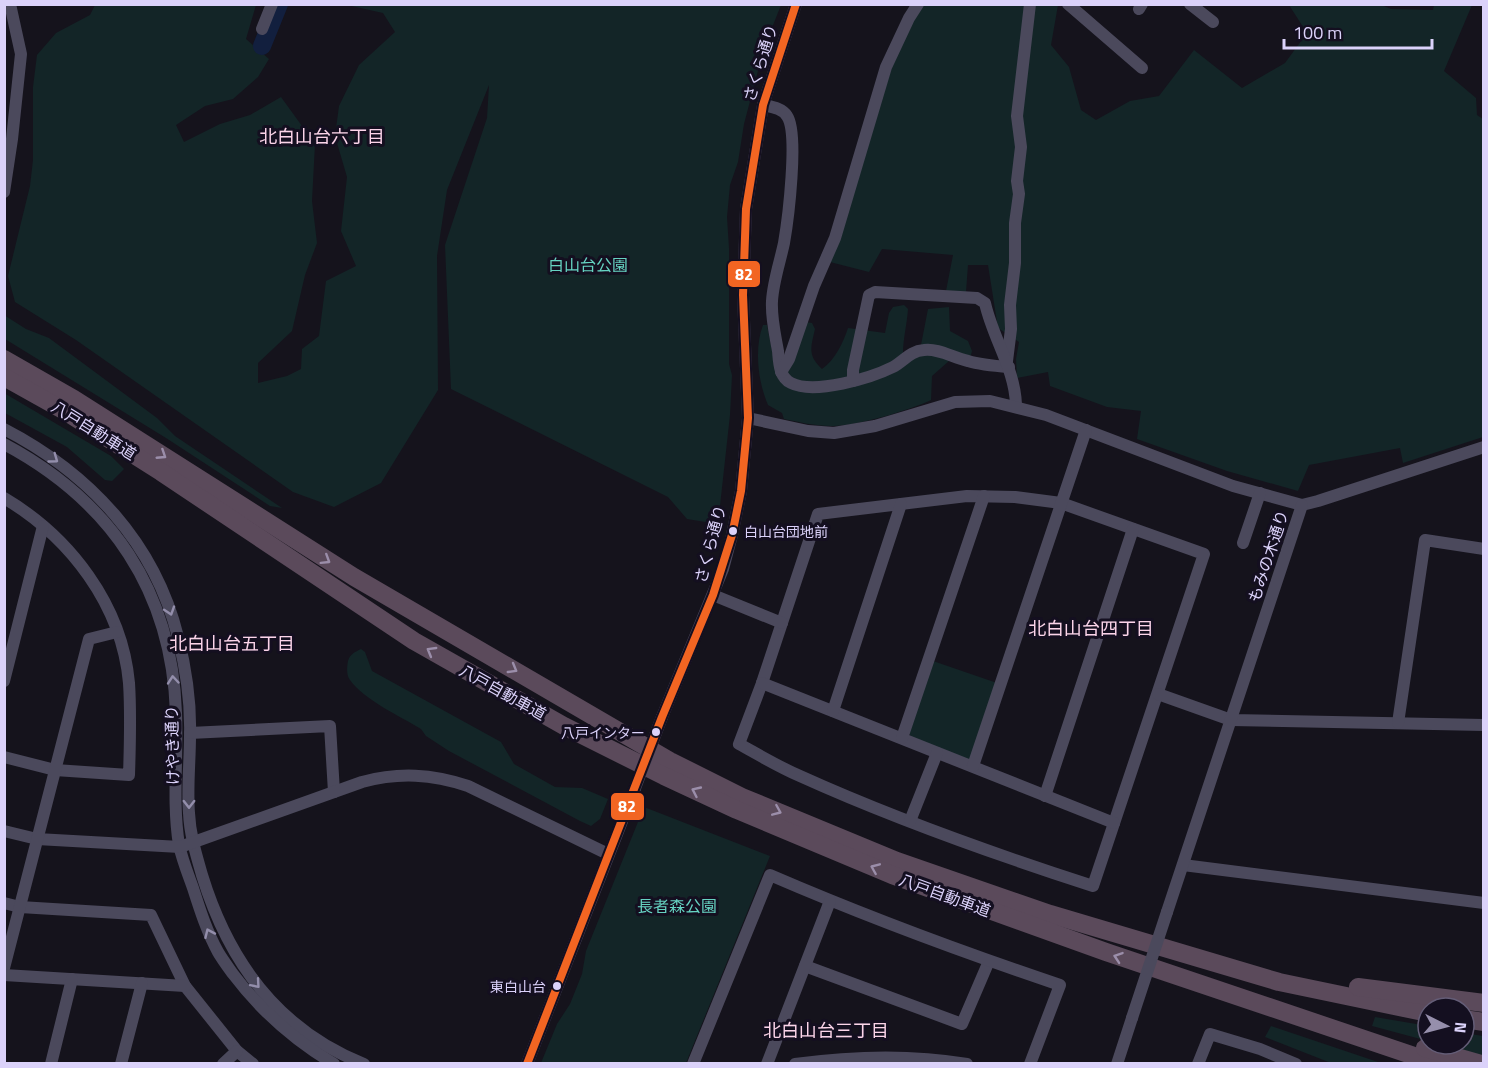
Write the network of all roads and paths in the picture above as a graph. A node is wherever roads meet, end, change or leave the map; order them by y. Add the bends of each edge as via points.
1 (10, 4) edge
2 (272, 4) edge
3 (796, 4) edge
4 (918, 4) edge
5 (1030, 4) edge
6 (1068, 4) edge
7 (1190, 4) edge
8 (1213, 22) dead end
9 (262, 29) dead end
10 (1142, 68) dead end
11 (763, 105) junction
12 (4, 192) edge
13 (4, 359) edge
14 (1008, 364) junction
15 (781, 372) junction
16 (4, 377) edge
17 (853, 381) junction
18 (1016, 405) junction
19 (748, 418) junction
20 (4, 429) edge
21 (1086, 430) junction
22 (4, 444) edge
23 (1484, 447) edge
24 (1260, 493) junction
25 (984, 496) junction
26 (4, 498) edge
27 (1061, 503) junction
28 (901, 504) junction
29 (1302, 505) junction
30 (44, 526) junction
31 (1133, 529) junction
32 (1244, 543) dead end
33 (1484, 549) edge
34 (713, 595) junction
35 (782, 623) junction
36 (117, 632) junction
37 (4, 681) edge
38 (762, 683) junction
39 (1158, 694) junction
40 (833, 711) junction
41 (1231, 720) junction
42 (1398, 723) junction
43 (1484, 725) edge
44 (190, 733) junction
45 (902, 738) junction
46 (938, 753) junction
47 (4, 757) edge
48 (973, 766) junction
49 (55, 770) junction
50 (334, 792) junction
51 (1046, 796) junction
52 (910, 821) junction
53 (1114, 823) junction
54 (4, 831) edge
55 (37, 839) junction
56 (193, 844) junction
57 (180, 847) junction
58 (608, 854) junction
59 (1183, 865) junction
60 (830, 901) junction
61 (4, 903) edge
62 (1484, 903) edge
63 (20, 907) junction
64 (1186, 954) junction
65 (989, 961) junction
66 (805, 966) junction
67 (4, 968) edge
68 (4, 975) edge
69 (72, 979) junction
70 (142, 983) junction
71 (185, 986) junction
72 (1213, 989) junction
73 (1484, 1003) edge
74 (1416, 1011) edge
75 (237, 1051) junction
76 (947, 1062) edge
77 (1290, 1062) edge
78 (51, 1064) edge
79 (121, 1064) edge
80 (223, 1064) edge
81 (253, 1064) edge
82 (334, 1064) edge
83 (364, 1064) edge
84 (527, 1064) edge
85 (693, 1064) edge
86 (766, 1064) edge
87 (795, 1064) edge
88 (968, 1064) edge
89 (1030, 1064) edge
90 (1116, 1064) edge
91 (1198, 1064) edge
92 (1438, 1064) edge
93 (1481, 1064) edge

1 - 12 street via 21,54
2 - 9 street
3 - 11 street, さくら通り
4 - 15 street via 886,67 835,238
5 - 14 street via 1017,116 1021,147
6 - 10 street
7 - 8 street
11 - 15 street via 780,109 791,125 788,207 772,299
11 - 19 street, さくら通り via 744,240
13 -> 64 highway, 八戸自動車道 via 74,399 354,577 670,761 742,797 897,861 1050,914
14 - 17 street via 968,361 925,350 910,354 889,369
14 - 17 street via 985,303 977,298 875,292 869,295
14 - 18 street
15 - 17 street via 791,383 810,387
72 -> 16 highway, 八戸自動車道 via 892,875 737,810 564,726 414,641 161,472
18 - 19 street, もみの木通り via 955,402 875,426 834,433
18 - 21 street, もみの木通り
19 - 34 street, さくら通り via 741,491
20 -> 44 street, けやき通り via 78,476 126,526 143,553 164,593 178,637
21 - 24 street, もみの木通り
21 - 27 street
57 -> 22 street, けやき通り via 175,809 173,670 148,589 113,531 88,502 57,476
23 - 29 street
24 - 29 street, もみの木通り
24 - 32 street
25 - 27 street
25 - 28 street
25 - 45 street
26 - 30 street
27 - 31 street
27 - 48 street
28 - 35 street via 818,514
28 - 40 street
29 - 41 street, もみの木通り
30 - 36 street via 83,567
30 - 37 street
31 - 39 street via 1204,554
31 - 51 street
33 - 42 street via 1425,540
34 - 35 street
34 - 58 street, さくら通り, bridge
35 - 38 street
36 - 49 street via 89,639
36 - 49 street via 129,682 129,775
38 - 40 street
38 - 52 street via 739,744 799,776
39 - 41 street
39 - 53 street
40 - 45 street
41 - 42 street
41 - 59 street, もみの木通り
42 - 43 street
44 - 50 street via 330,726
44 -> 56 street, けやき通り via 189,812
45 - 46 street
46 - 48 street
46 - 52 street
47 - 49 street
48 - 51 street
49 - 55 street
50 - 56 street
50 - 58 street via 383,776 409,774 448,779
51 - 53 street
52 - 53 street via 1093,886
54 - 55 street
55 - 57 street
55 - 63 street
56 - 57 street
56 -> 83 street, けやき通り via 218,921 248,975 310,1034
82 -> 57 street, けやき通り via 274,1021 218,953
58 - 84 street, さくら通り
59 - 62 street
59 - 90 street, もみの木通り, bridge
60 - 65 street
60 - 66 street
60 - 85 street via 770,875
61 - 63 street
63 - 67 street
63 - 71 street via 151,915
64 - 73 highway via 1360,988
64 - 74 highway via 1279,982
65 - 66 street via 962,1024
65 - 89 street via 1060,985
66 - 86 street
68 - 69 street
69 - 70 street
69 - 78 street
70 - 71 street
70 - 79 street
71 - 75 street
72 - 92 highway
72 - 93 highway
75 - 80 street
75 - 81 street
76 - 87 street via 866,1056
76 - 88 street
77 - 91 street via 1210,1034

